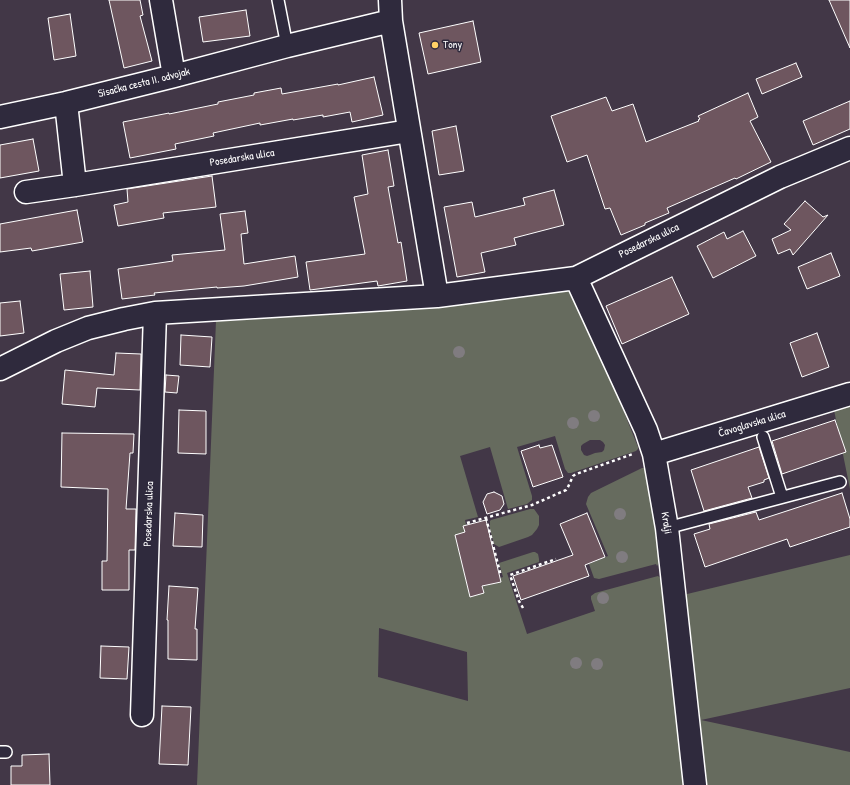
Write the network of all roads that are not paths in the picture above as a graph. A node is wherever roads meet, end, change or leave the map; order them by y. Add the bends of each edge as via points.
1 (161, 0) edge
2 (278, 0) edge
3 (390, 10) edge
4 (287, 46) junction
5 (174, 76) junction
6 (66, 103) junction
7 (0, 116) edge
8 (409, 131) junction
9 (850, 148) edge
10 (76, 185) junction
11 (26, 192) dead end
12 (576, 278) junction
13 (437, 296) junction
14 (155, 313) junction
15 (0, 369) edge
16 (850, 394) edge
17 (763, 437) dead end
18 (645, 453) junction
19 (840, 482) dead end
20 (782, 497) junction
21 (668, 528) junction
22 (142, 714) dead end
23 (695, 785) edge

1 - 5 street
2 - 4 lane
3 - 4 street, Sisačka cesta II. odvojak
3 - 8 street
4 - 5 street, Sisačka cesta II. odvojak
5 - 6 street, Sisačka cesta II. odvojak
6 - 7 street, Sisačka cesta II. odvojak
6 - 10 street
8 - 10 street, Posedarska ulica
8 - 13 street
9 - 12 street, Posedarska ulica via 780,177
10 - 11 street, Posedarska ulica
12 - 13 street, Posedarska ulica
12 - 18 street, Kralji via 646,430
13 - 14 street, Posedarska ulica
14 - 15 street, Posedarska ulica via 88,328
14 - 22 street, Posedarska ulica
16 - 18 street, Čavoglavska ulica
17 - 20 lane
18 - 21 street, Kralji
19 - 20 lane
20 - 21 lane
21 - 23 street, Kralji

